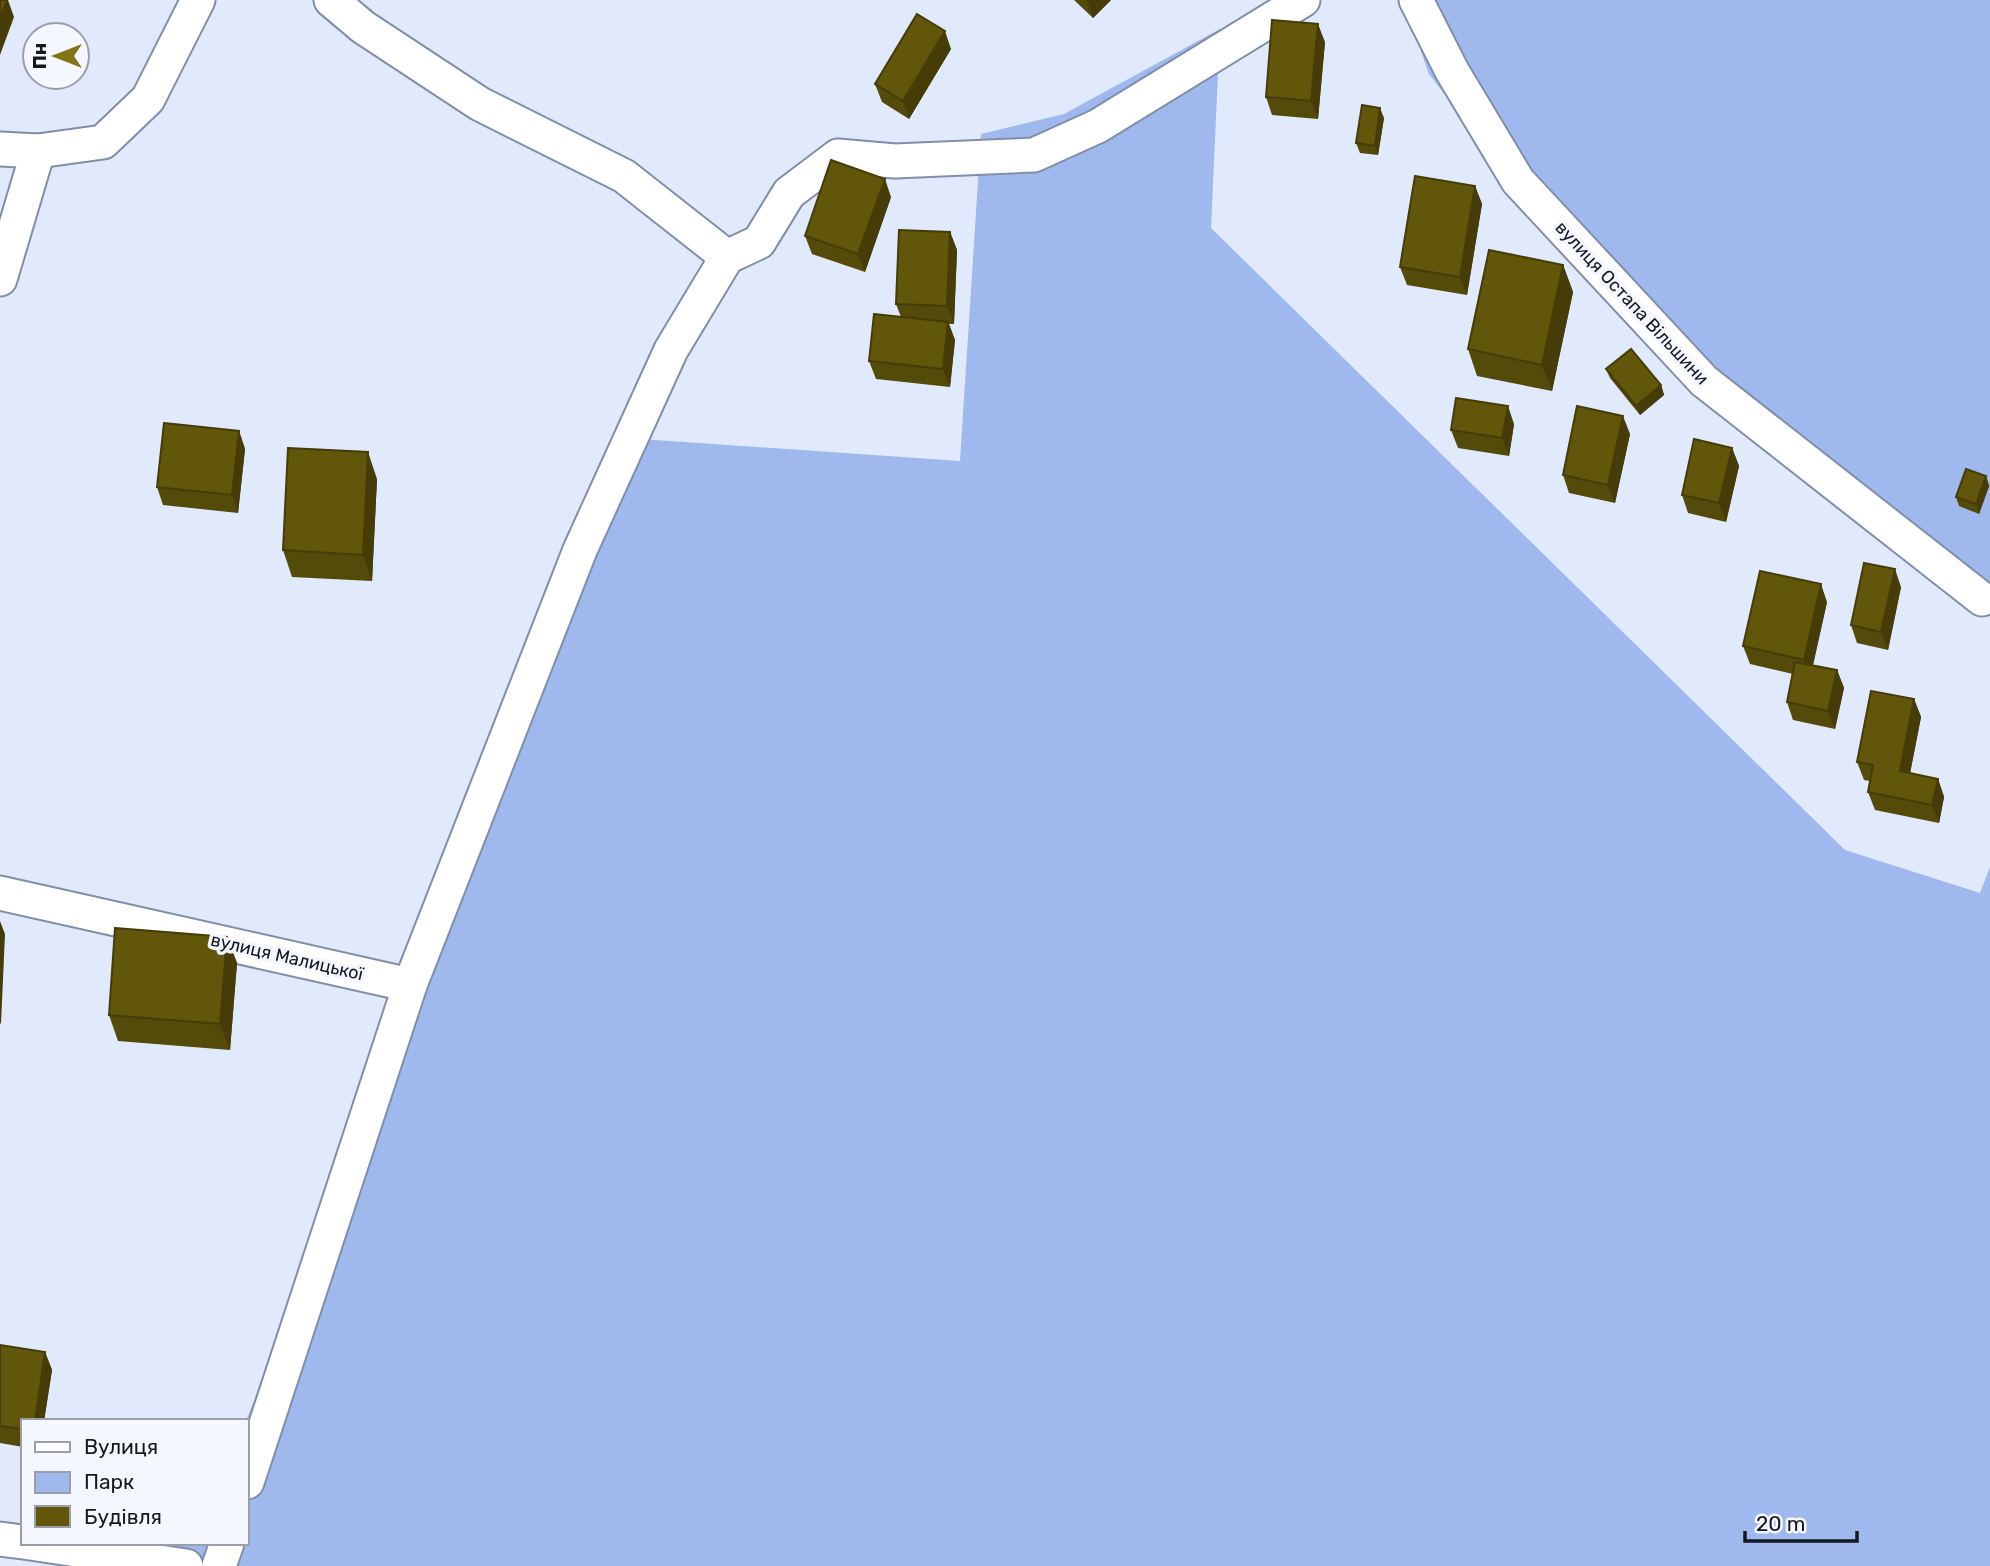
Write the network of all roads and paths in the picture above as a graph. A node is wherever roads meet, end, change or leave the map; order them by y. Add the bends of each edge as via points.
1 (198, 0) edge
2 (331, 0) edge
3 (1303, 0) edge
4 (1416, 0) edge
5 (0, 149) edge
6 (38, 151) junction
7 (727, 257) junction
8 (0, 279) edge
9 (1982, 599) dead end
10 (0, 893) edge
11 (411, 985) junction
12 (248, 1479) edge
13 (0, 1539) edge
14 (21, 1542) edge
15 (44, 1545) edge
16 (226, 1545) edge
17 (186, 1566) edge
18 (219, 1566) edge

1 - 6 street via 148,99 103,142
2 - 7 street via 363,27 480,104 624,176
3 - 7 street via 1098,126 1034,155 895,161 838,156 789,193 759,242
4 - 9 street, вулиця Остапа Вільшини via 1518,181 1704,381
5 - 6 street
6 - 8 street
7 - 11 street via 671,350 580,550
10 - 11 street, вулиця Малицької
11 - 12 street
13 - 14 street
15 - 17 street
16 - 18 street

